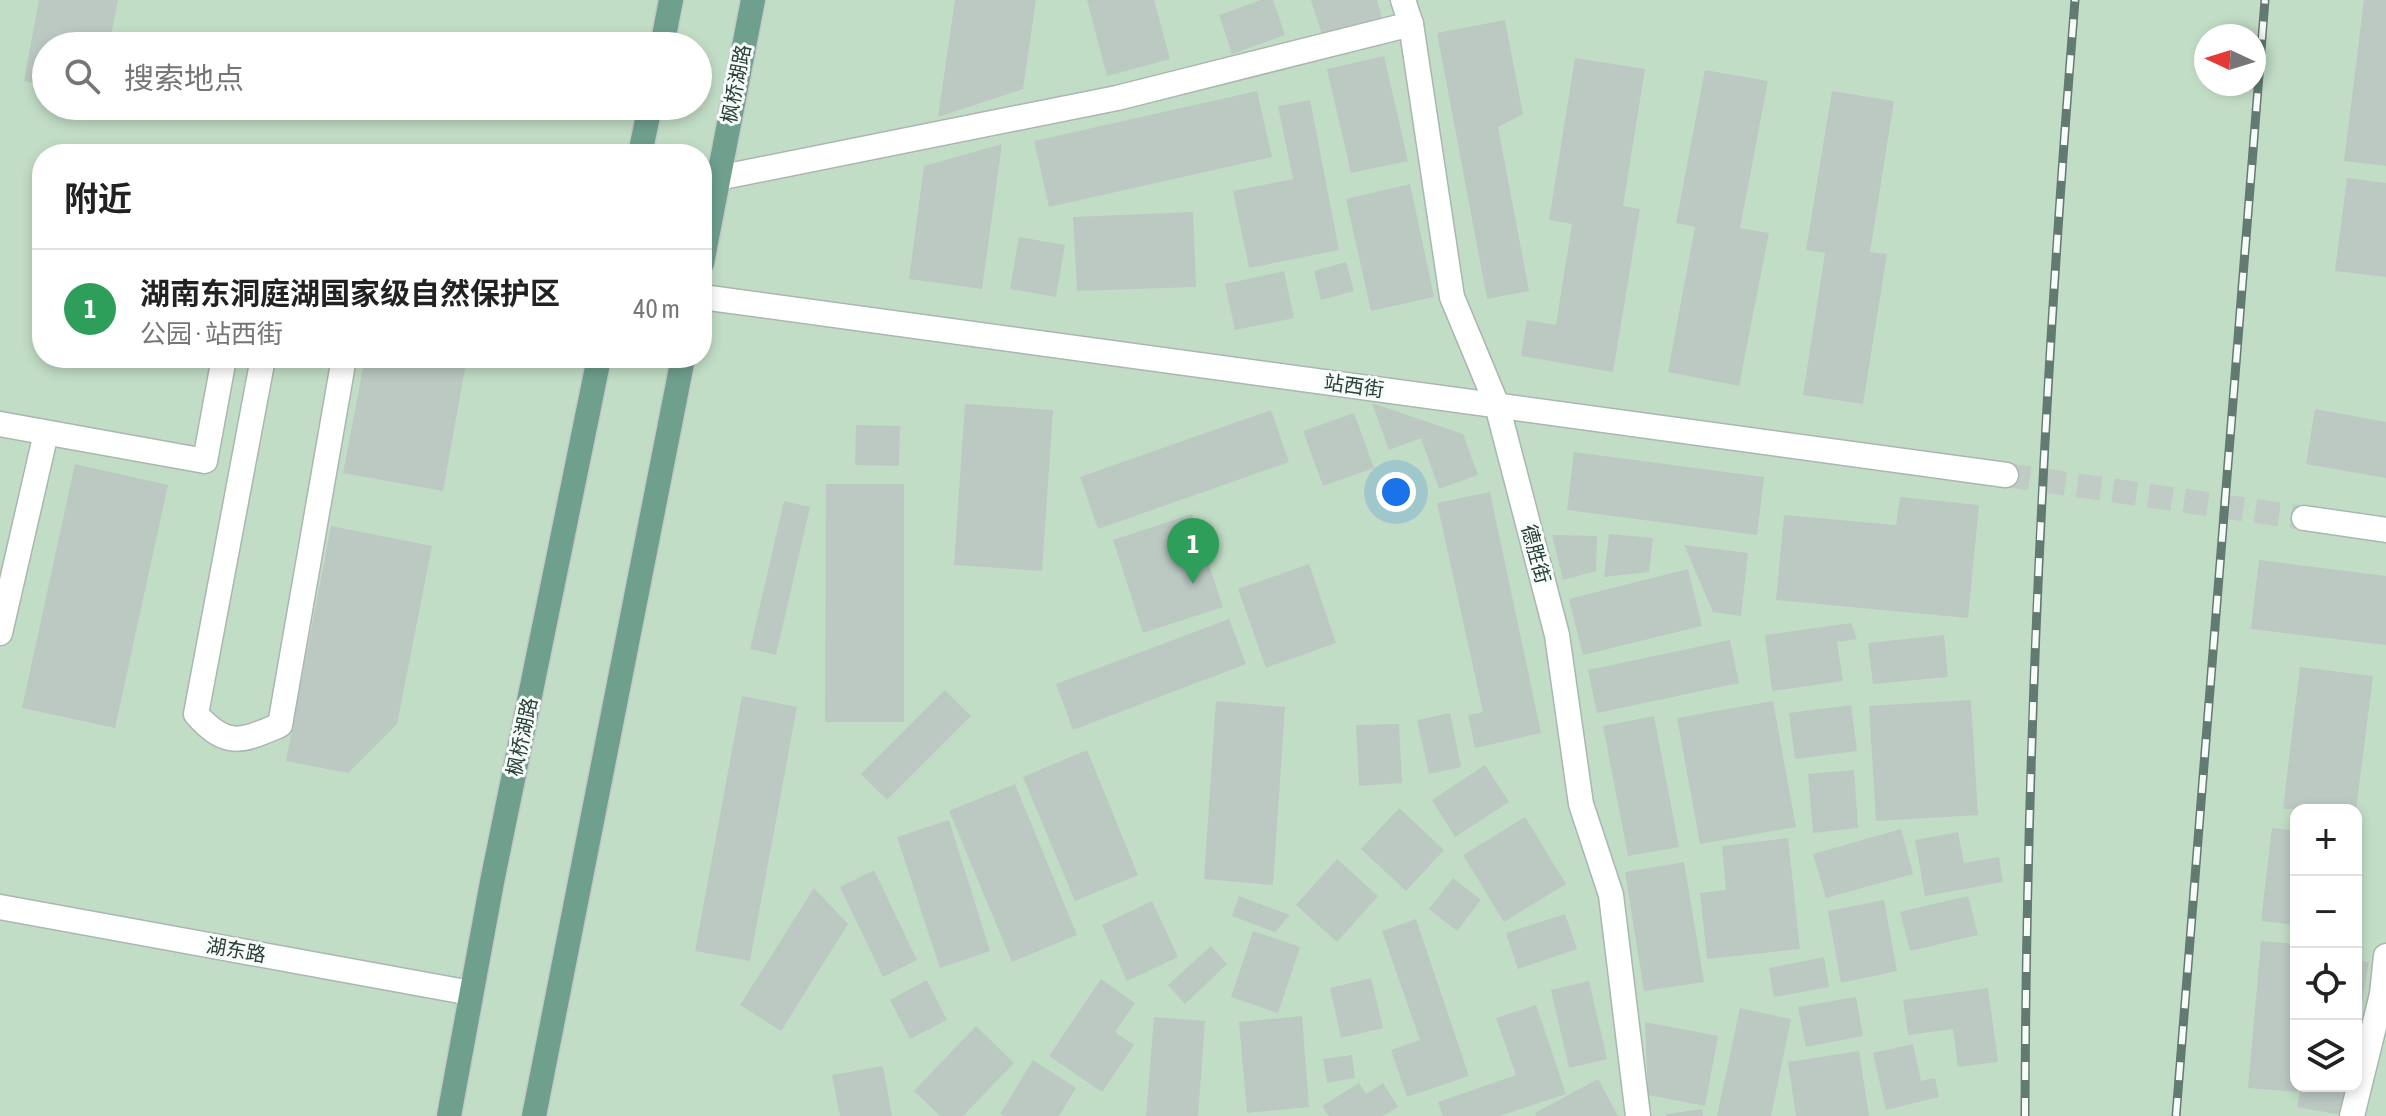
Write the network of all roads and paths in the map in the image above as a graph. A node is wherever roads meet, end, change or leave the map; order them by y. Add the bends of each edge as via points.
1 (671, 0) edge
2 (753, 0) edge
3 (1403, 0) edge
4 (1411, 24) junction
5 (665, 32) edge
6 (647, 120) edge
7 (642, 144) edge
8 (718, 178) junction
9 (712, 210) edge
10 (712, 298) edge
11 (222, 368) edge
12 (261, 368) edge
13 (342, 368) edge
14 (597, 368) edge
15 (681, 368) edge
16 (1497, 405) junction
17 (0, 424) edge
18 (46, 433) junction
19 (205, 461) junction
20 (245, 468) junction
21 (2006, 475) tunnel mouth
22 (2304, 518) tunnel mouth
23 (2386, 530) edge
24 (0, 633) edge
25 (0, 907) edge
26 (2386, 956) edge
27 (471, 993) junction
28 (449, 1116) edge
29 (534, 1116) edge
30 (1638, 1116) edge
31 (2352, 1116) edge

1 - 5 main road
2 - 8 main road, 枫桥湖路
3 - 4 street, 德胜街
4 - 8 street via 1117,98
4 - 16 street, 德胜街 via 1452,297
6 - 7 main road
8 - 9 main road, 枫桥湖路
10 - 16 street, 站西街
11 - 19 street
12 - 20 street
13 - 20 street via 280,725 244,740 214,734 196,714
14 - 27 main road, 枫桥湖路
15 - 29 main road
16 - 21 street, 站西街
16 - 30 street, 德胜街 via 1557,635 1581,804 1611,895
17 - 18 street
18 - 19 street
18 - 24 street
19 - 20 street
22 - 23 street
25 - 27 street, 湖东路
26 - 31 street
27 - 28 main road, 枫桥湖路

